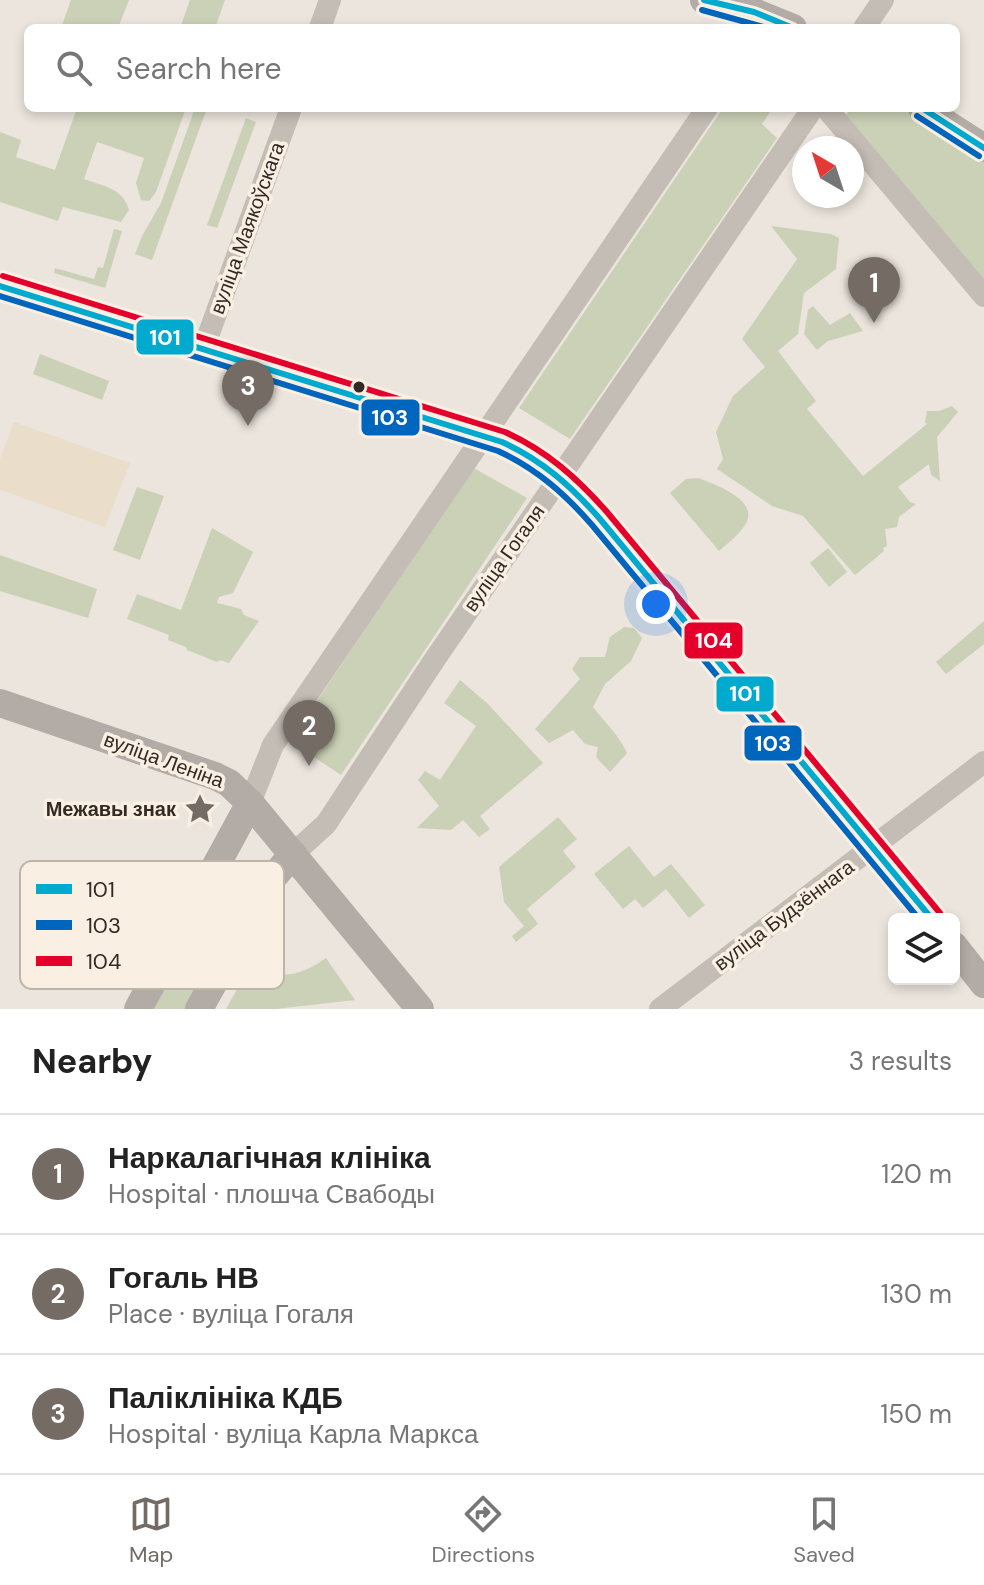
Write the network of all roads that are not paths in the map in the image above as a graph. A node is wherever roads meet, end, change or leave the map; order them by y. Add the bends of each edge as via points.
1 (330, 0) edge
2 (704, 0) edge
3 (883, 0) edge
4 (774, 20) edge
5 (321, 24) edge
6 (867, 24) edge
7 (290, 112) edge
8 (704, 112) edge
9 (810, 112) edge
10 (829, 112) edge
11 (928, 112) edge
12 (984, 148) edge
13 (0, 286) edge
14 (984, 296) edge
15 (204, 347) junction
16 (484, 436) junction
17 (561, 476) junction
18 (0, 703) edge
19 (984, 762) edge
20 (250, 803) junction
21 (873, 847) junction
22 (293, 854) junction
23 (218, 861) edge
24 (284, 865) edge
25 (927, 913) edge
26 (960, 954) edge
27 (984, 984) edge
28 (149, 989) edge
29 (210, 989) edge
30 (138, 1009) edge
31 (199, 1009) edge
32 (420, 1009) edge
33 (660, 1009) edge

1 - 5 street
2 - 4 main road
3 - 6 street
7 - 15 street, вуліца Маякоўскага
8 - 16 street
9 - 17 street, вуліца Гогаля
10 - 14 street
11 - 12 main road
13 - 15 main road
15 - 16 main road
16 - 17 main road via 526,452
16 - 20 street via 273,745
17 - 21 main road
17 - 22 street, вуліца Гогаля via 326,824
18 - 20 main road, вуліца Леніна via 215,776
19 - 21 street, вуліца Будзённага
20 - 22 main road, вуліца Леніна
20 - 23 main road
21 - 25 main road
21 - 33 street, вуліца Будзённага
22 - 24 main road, вуліца Гогаля
22 - 32 main road, вуліца Леніна
26 - 27 main road
28 - 30 main road
29 - 31 main road, вуліца Гогаля

